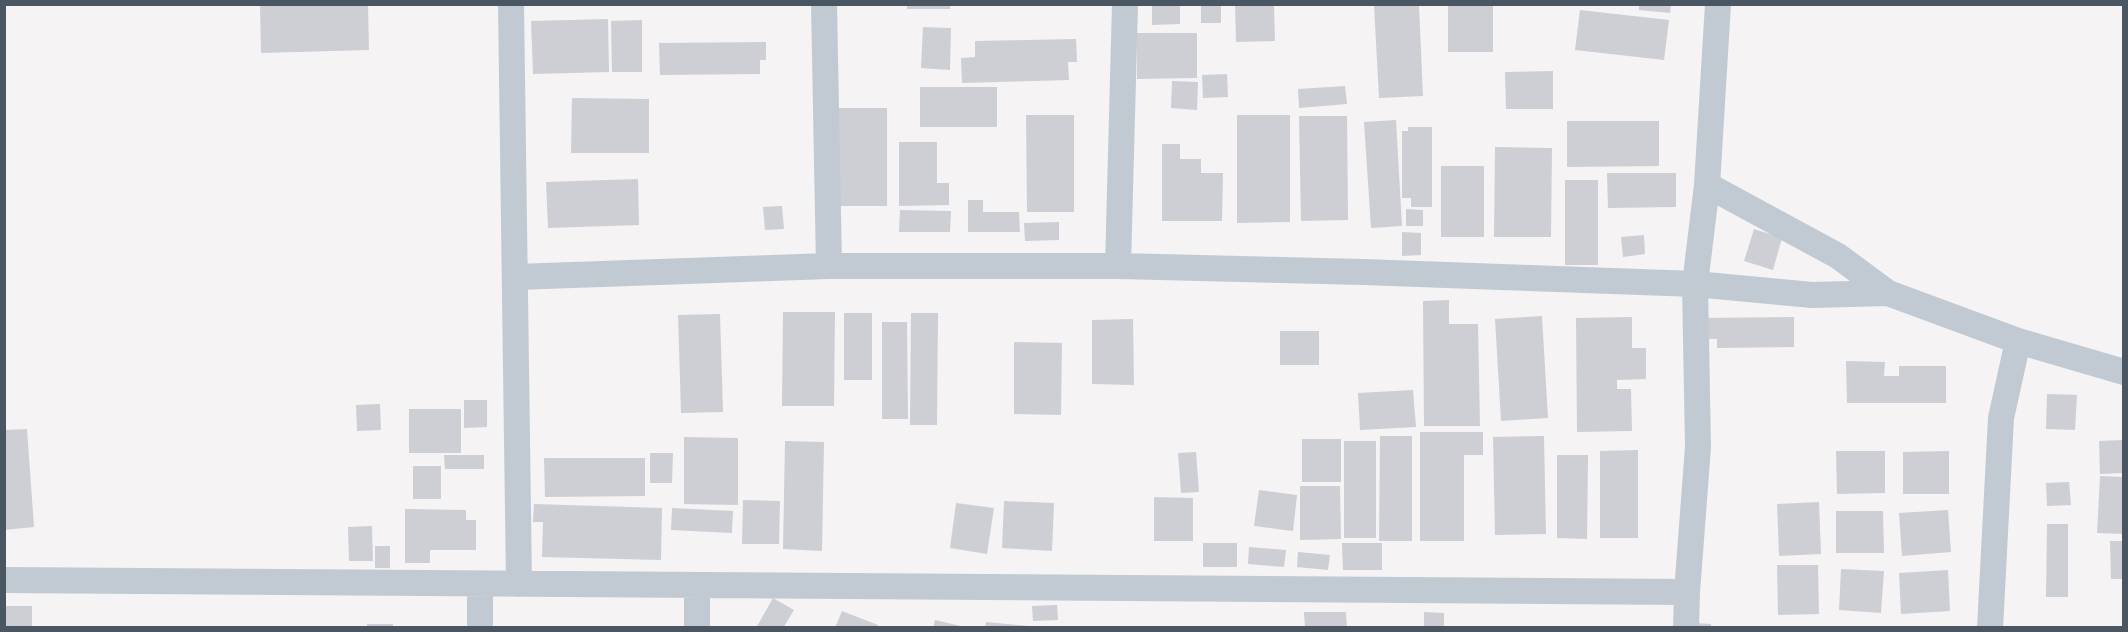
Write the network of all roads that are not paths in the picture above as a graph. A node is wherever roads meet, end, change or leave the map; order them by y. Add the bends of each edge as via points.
1 (511, 4) edge
2 (824, 4) edge
3 (1125, 4) edge
4 (1718, 4) edge
5 (1707, 186) junction
6 (829, 266) junction
7 (1118, 266) junction
8 (516, 277) junction
9 (1695, 284) junction
10 (1888, 293) junction
11 (2018, 341) junction
12 (2124, 372) edge
13 (4, 580) edge
14 (480, 584) junction
15 (519, 584) junction
16 (697, 585) junction
17 (1687, 592) junction
18 (480, 627) edge
19 (698, 627) edge
20 (1686, 627) edge
21 (1990, 627) edge

1 - 8 street
2 - 6 street
3 - 7 street
4 - 5 street
5 - 9 street
5 - 10 street via 1838,256
6 - 7 street
6 - 8 street
7 - 9 street
8 - 15 street
9 - 10 street via 1812,295
9 - 17 street via 1698,447
10 - 11 street
11 - 12 street
11 - 21 street via 2001,418
13 - 14 street
14 - 15 street
14 - 18 street
15 - 16 street
16 - 17 street
16 - 19 street
17 - 20 street

